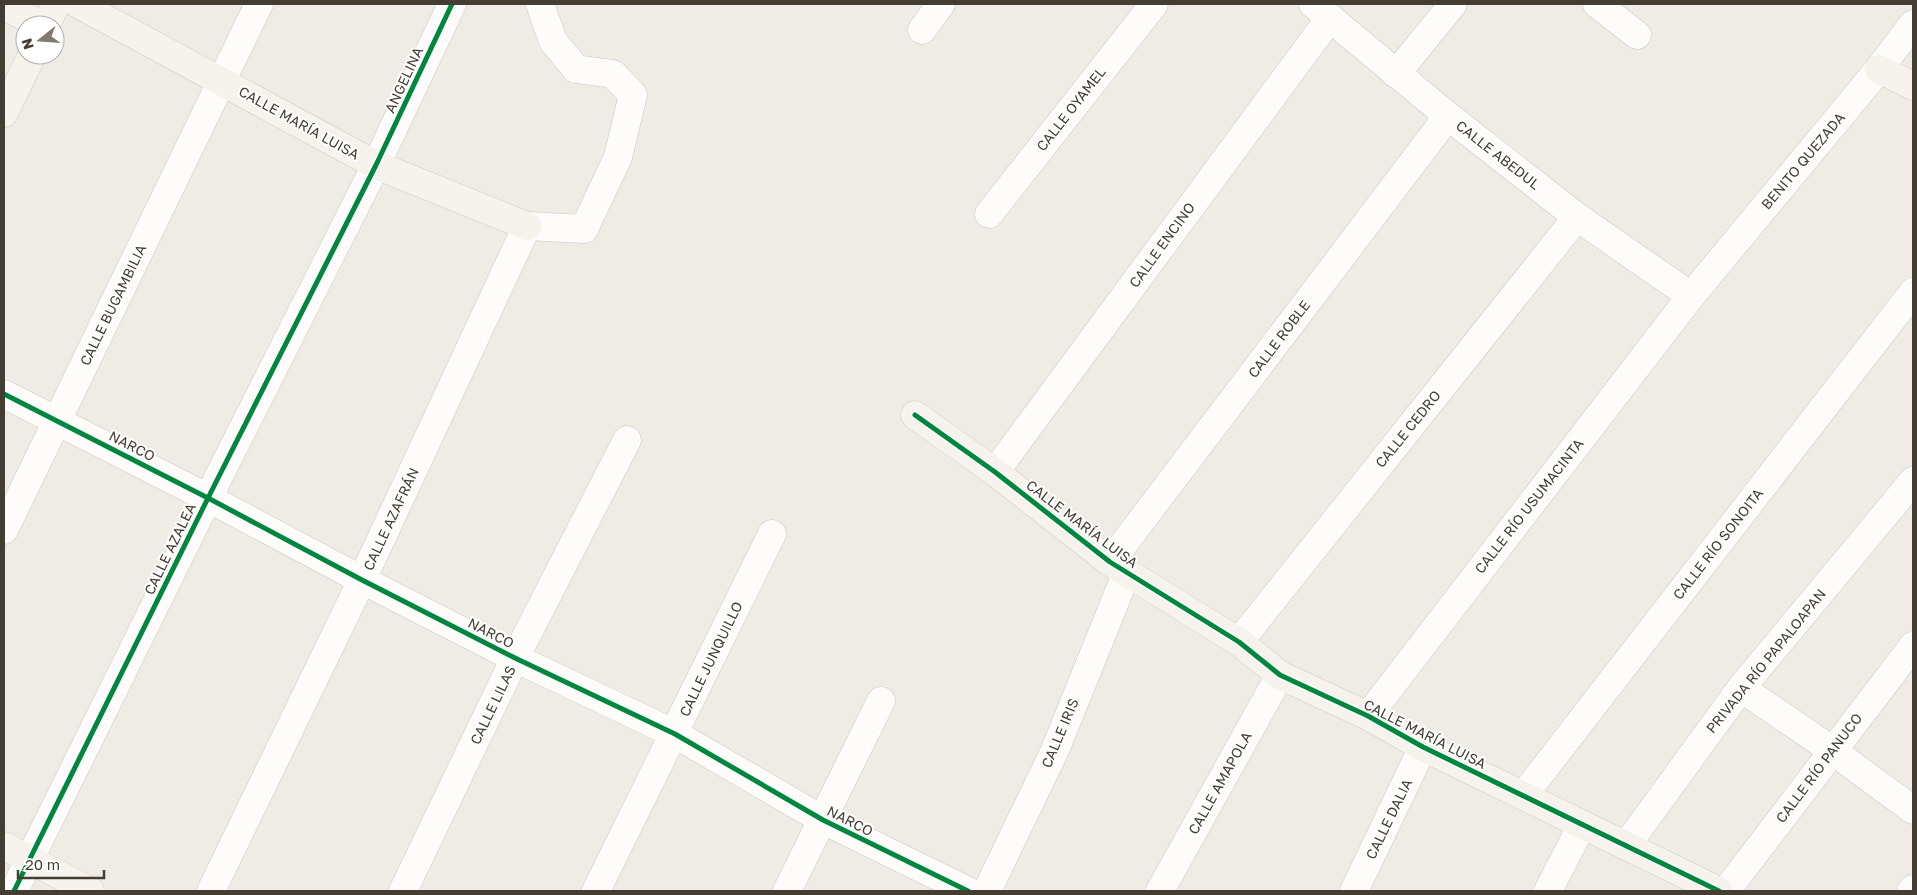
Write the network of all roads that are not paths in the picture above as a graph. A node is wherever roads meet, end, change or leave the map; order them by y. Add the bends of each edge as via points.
1 (78, 4) edge
2 (259, 4) edge
3 (452, 4) edge
4 (540, 4) edge
5 (941, 4) edge
6 (1154, 4) edge
7 (1453, 4) edge
8 (1597, 4) edge
9 (4, 6) edge
10 (1321, 11) edge
11 (22, 15) edge
12 (1913, 24) edge
13 (922, 30) dead end
14 (1637, 35) dead end
15 (27, 65) edge
16 (1878, 69) junction
17 (1396, 74) junction
18 (222, 81) junction
19 (1913, 86) edge
20 (4, 113) edge
21 (1448, 116) junction
22 (376, 165) junction
23 (989, 214) dead end
24 (1577, 217) junction
25 (528, 226) junction
26 (1913, 292) edge
27 (1691, 296) junction
28 (4, 394) edge
29 (915, 415) dead end
30 (56, 420) junction
31 (627, 440) dead end
32 (995, 472) junction
33 (1913, 481) edge
34 (208, 498) junction
35 (4, 530) edge
36 (772, 534) dead end
37 (1118, 567) junction
38 (362, 580) junction
39 (1239, 642) junction
40 (1913, 646) edge
41 (515, 658) junction
42 (1280, 675) junction
43 (1741, 688) junction
44 (881, 701) dead end
45 (1368, 716) junction
46 (675, 734) junction
47 (1423, 747) junction
48 (1832, 751) junction
49 (1523, 796) junction
50 (1913, 810) edge
51 (823, 820) junction
52 (1582, 824) junction
53 (4, 846) edge
54 (1626, 846) junction
55 (31, 860) junction
56 (14, 891) edge
57 (90, 891) edge
58 (211, 891) edge
59 (404, 891) edge
60 (596, 891) edge
61 (787, 891) edge
62 (968, 891) edge
63 (986, 891) edge
64 (1160, 891) edge
65 (1354, 891) edge
66 (1548, 891) edge
67 (1719, 891) edge
68 (1726, 891) edge

1 - 18 street, CALLE MARÍA LUISA
2 - 18 street, CALLE BUGAMBILIA
3 - 22 street, ANGELINA
4 - 25 street via 553,41 576,69 613,74 633,94 618,157 584,229
5 - 13 street
6 - 23 street, CALLE OYAMEL
7 - 17 street
8 - 14 street
9 - 11 street
10 - 17 street, CALLE ABEDUL
10 - 32 street, CALLE ENCINO
12 - 16 street, BENITO QUEZADA
15 - 20 street
16 - 19 street
16 - 27 street, BENITO QUEZADA
17 - 21 street, CALLE ABEDUL
18 - 22 street, CALLE MARÍA LUISA
18 - 30 street, CALLE BUGAMBILIA
21 - 24 street, CALLE ABEDUL
21 - 37 street, CALLE ROBLE
22 - 25 street, CALLE MARÍA LUISA
22 - 34 street, CALLE AZALEA
24 - 27 street, CALLE ABEDUL
24 - 39 street, CALLE CEDRO
25 - 38 street, CALLE AZAFRÁN
26 - 49 street, CALLE RÍO SONOITA
27 - 45 street, CALLE RÍO USUMACINTA
28 - 30 street, NARCO
29 - 32 street, CALLE MARÍA LUISA
30 - 34 street, NARCO
30 - 35 street, CALLE BUGAMBILIA
31 - 41 street, CALLE LILAS
32 - 37 street, CALLE MARÍA LUISA
33 - 43 street, PRIVADA RÍO PAPALOAPAN
34 - 38 street, NARCO
34 - 55 street, CALLE AZALEA
36 - 46 street, CALLE JUNQUILLO
37 - 39 street, CALLE MARÍA LUISA
37 - 63 street, CALLE IRIS via 1055,750
38 - 41 street, NARCO
38 - 58 street, CALLE AZAFRÁN
39 - 42 street, CALLE MARÍA LUISA
40 - 48 street, CALLE RÍO PANUCO
41 - 46 street, NARCO
41 - 59 street, CALLE LILAS
42 - 45 street, CALLE MARÍA LUISA
42 - 64 street, CALLE AMAPOLA
43 - 48 street
43 - 54 street, PRIVADA RÍO PAPALOAPAN
44 - 51 street
45 - 47 street, CALLE MARÍA LUISA
46 - 51 street, NARCO
46 - 60 street, CALLE JUNQUILLO
47 - 49 street, CALLE MARÍA LUISA
47 - 65 street, CALLE DALIA
48 - 50 street
48 - 68 street, CALLE RÍO PANUCO
49 - 52 street, CALLE MARÍA LUISA
51 - 61 street
51 - 62 street, NARCO
52 - 54 street, CALLE MARÍA LUISA
52 - 66 street
53 - 55 street
54 - 67 street, CALLE MARÍA LUISA
55 - 56 street, CALLE AZALEA
55 - 57 street

